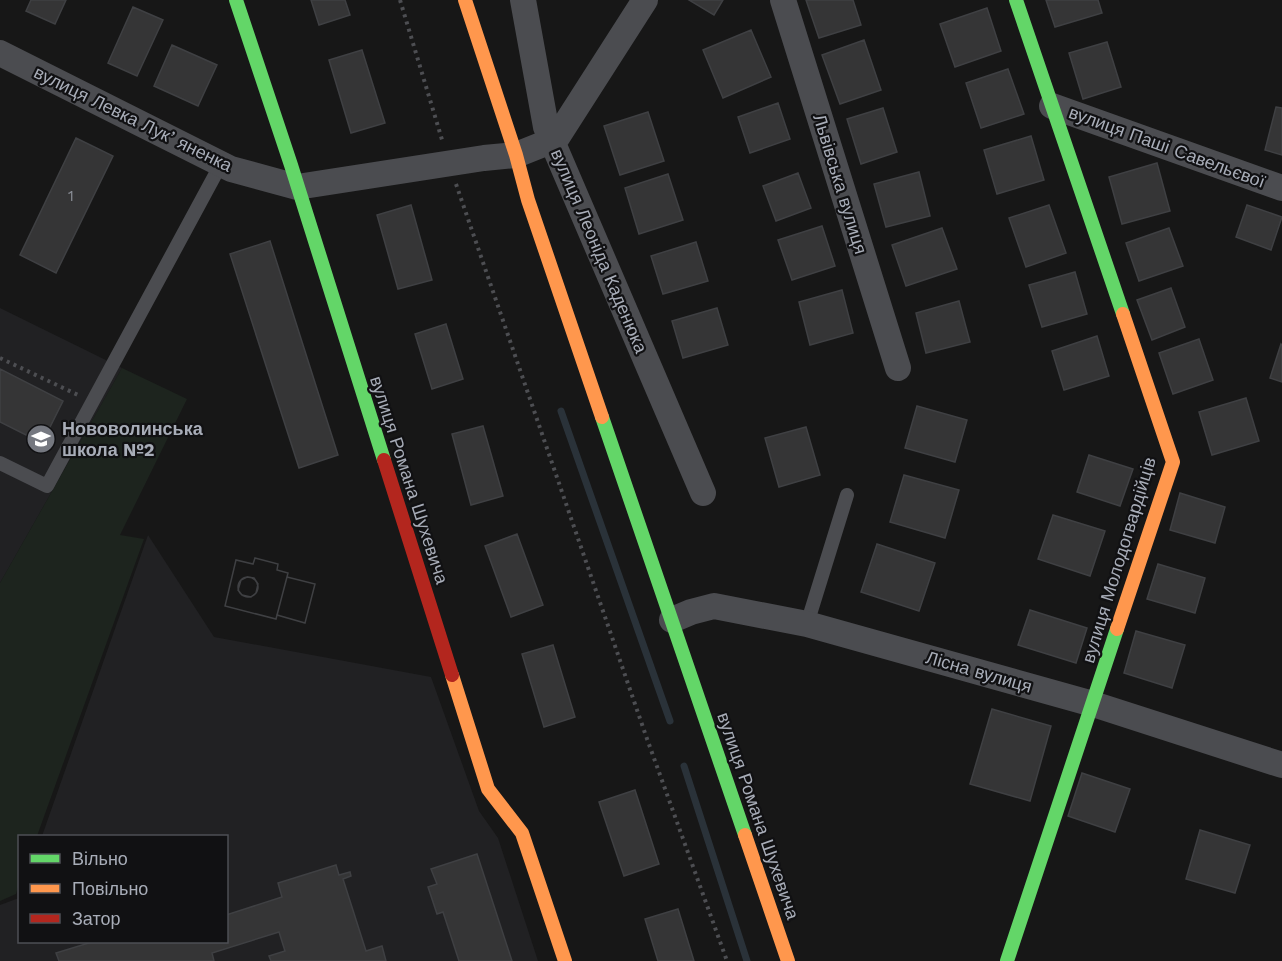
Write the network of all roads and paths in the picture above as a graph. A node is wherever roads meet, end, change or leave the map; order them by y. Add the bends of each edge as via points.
1 (236, 0) edge
2 (400, 0) edge
3 (465, 0) edge
4 (523, 0) edge
5 (645, 0) edge
6 (783, 0) edge
7 (1016, 0) edge
8 (0, 53) edge
9 (1052, 106) junction
10 (552, 141) junction
11 (516, 155) junction
12 (221, 164) junction
13 (448, 165) junction
14 (297, 187) junction
15 (1282, 188) edge
16 (0, 358) edge
17 (898, 368) dead end
18 (92, 402) junction
19 (0, 463) edge
20 (703, 493) dead end
21 (847, 495) dead end
22 (672, 620) junction
23 (807, 624) junction
24 (1093, 704) junction
25 (1282, 765) edge
26 (565, 961) edge
27 (727, 961) edge
28 (788, 961) edge
29 (1006, 961) edge

1 - 14 street, вулиця Романа Шухевича
2 - 13 path
3 - 11 street, вулиця Романа Шухевича
4 - 10 street, вулиця Леоніда Каденюка via 546,127
5 - 10 street
6 - 17 street, Львівська вулиця
7 - 9 street, вулиця Молодогвардійців
8 - 12 street, вулиця Левка Лукʼяненка
9 - 15 street, вулиця Паші Савельєвої
9 - 24 street, вулиця Молодогвардійців via 1173,462
10 - 11 street, вулиця Левка Лукʼяненка
10 - 20 street, вулиця Леоніда Каденюка
11 - 13 street, вулиця Левка Лукʼяненка
11 - 22 street, вулиця Романа Шухевича
12 - 14 street, вулиця Левка Лукʼяненка
12 - 18 lane
13 - 14 street, вулиця Левка Лукʼяненка
13 - 27 path
14 - 26 street, вулиця Романа Шухевича via 488,789 522,833
16 - 18 path
18 - 19 lane via 47,486
21 - 23 lane
22 - 23 street, Лісна вулиця via 714,606
22 - 28 street, вулиця Романа Шухевича
23 - 24 street, Лісна вулиця
24 - 25 street, Лісна вулиця
24 - 29 street, вулиця Молодогвардійців

